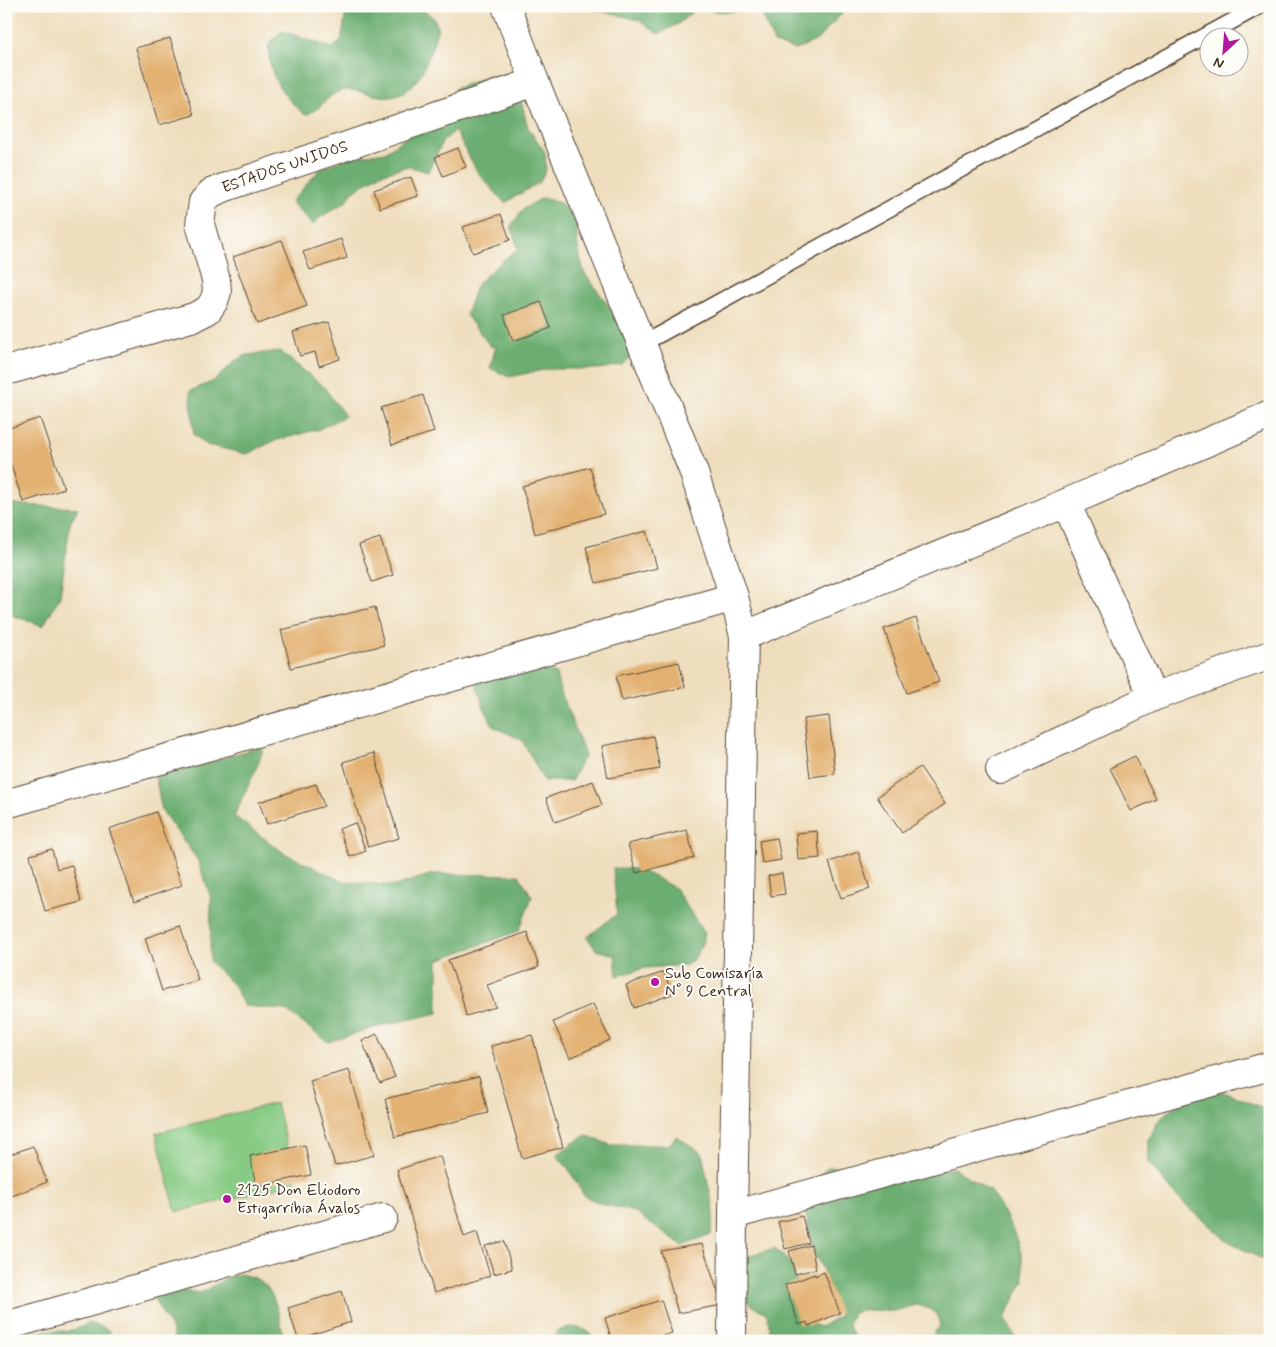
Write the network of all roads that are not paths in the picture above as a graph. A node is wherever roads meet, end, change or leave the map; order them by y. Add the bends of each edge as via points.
1 (506, 6) edge
2 (1260, 6) edge
3 (535, 82) junction
4 (642, 344) junction
5 (6, 371) edge
6 (1270, 415) edge
7 (1066, 503) junction
8 (734, 597) junction
9 (744, 636) junction
10 (1270, 656) edge
11 (1152, 696) junction
12 (1000, 770) dead end
13 (6, 804) edge
14 (1270, 1066) edge
15 (733, 1215) junction
16 (384, 1218) dead end
17 (6, 1326) edge
18 (732, 1341) edge

1 - 3 street
2 - 4 lane
3 - 4 street
3 - 5 street, ESTADOS UNIDOS via 210,194 204,202 200,224 216,280 217,292 208,310 194,317
4 - 8 street via 693,470
6 - 7 street
7 - 9 street
7 - 11 street
8 - 9 street
8 - 13 street
9 - 15 street
10 - 11 street
11 - 12 street
14 - 15 street
15 - 18 street
16 - 17 street

